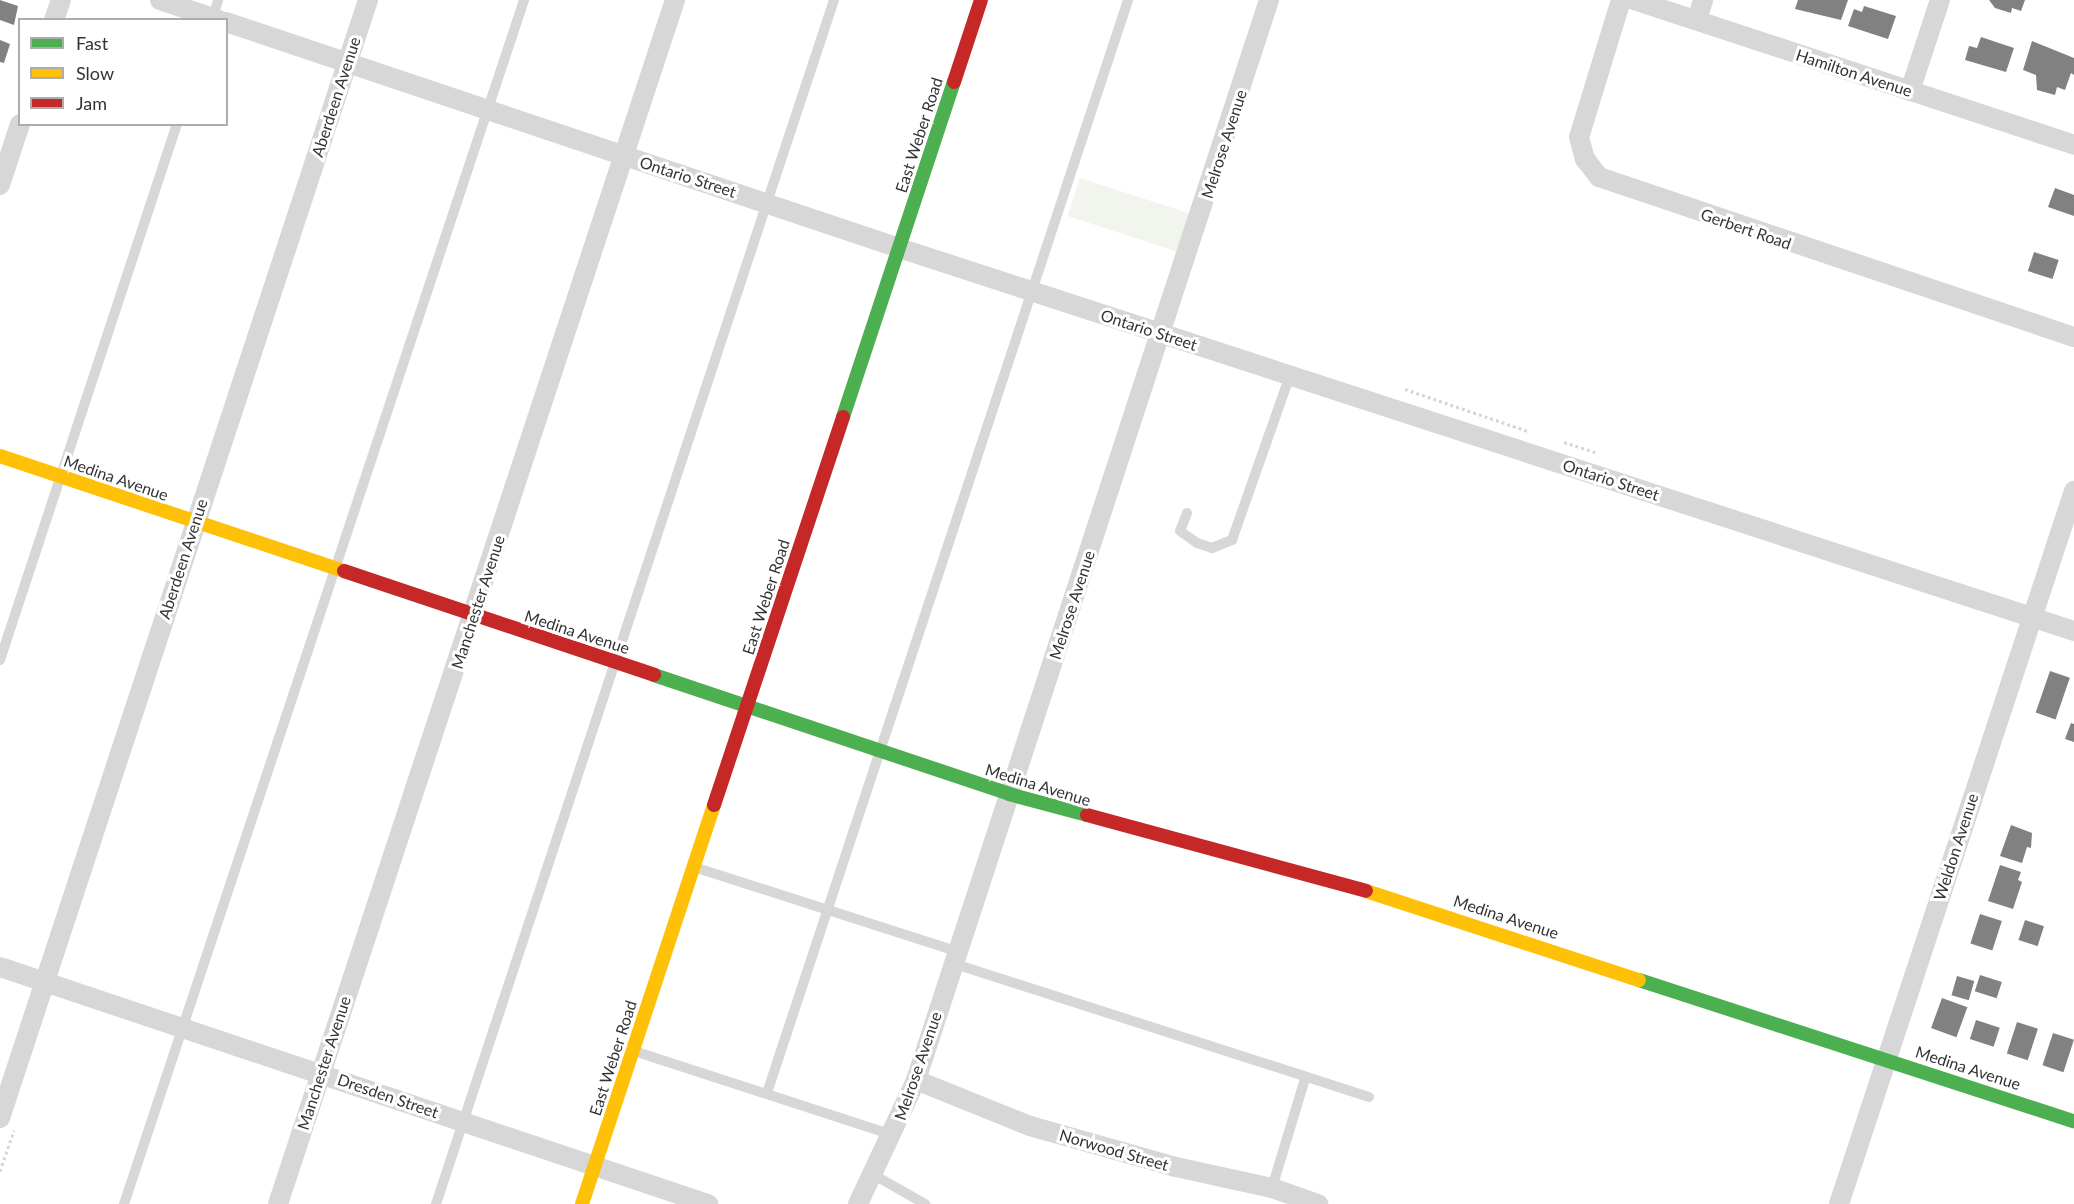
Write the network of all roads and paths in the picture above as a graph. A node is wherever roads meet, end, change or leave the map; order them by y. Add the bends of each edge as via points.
1 (61, 0) edge
2 (160, 0) edge
3 (368, 0) edge
4 (524, 0) edge
5 (675, 0) edge
6 (834, 0) edge
7 (981, 0) edge
8 (1128, 0) edge
9 (1269, 0) edge
10 (1621, 0) edge
11 (1634, 0) edge
12 (1703, 0) edge
13 (1940, 0) edge
14 (218, 16) edge
15 (55, 18) edge
16 (228, 20) edge
17 (1697, 20) junction
18 (347, 63) junction
19 (1910, 91) junction
20 (486, 109) junction
21 (19, 126) edge
22 (176, 126) edge
23 (2074, 145) edge
24 (625, 156) junction
25 (0, 185) edge
26 (767, 203) junction
27 (899, 248) junction
28 (1032, 291) junction
29 (1161, 333) junction
30 (2074, 337) edge
31 (1290, 375) junction
32 (1405, 389) dead end
33 (1528, 431) dead end
34 (1564, 442) dead end
35 (1598, 453) dead end
36 (0, 456) edge
37 (61, 477) junction
38 (2074, 491) edge
39 (1187, 513) dead end
40 (196, 523) junction
41 (335, 568) junction
42 (473, 615) junction
43 (2032, 617) junction
44 (2074, 631) edge
45 (0, 660) edge
46 (615, 661) junction
47 (747, 706) junction
48 (880, 752) junction
49 (1009, 794) junction
50 (694, 867) junction
51 (828, 909) junction
52 (954, 957) junction
53 (0, 967) edge
54 (45, 982) junction
55 (184, 1028) junction
56 (633, 1051) junction
57 (1886, 1059) junction
58 (321, 1073) junction
59 (1305, 1079) junction
60 (916, 1080) junction
61 (767, 1093) junction
62 (1369, 1097) dead end
63 (9, 1119) edge
64 (463, 1121) junction
65 (2074, 1121) edge
66 (893, 1135) junction
67 (594, 1166) junction
68 (0, 1171) edge
69 (874, 1175) junction
70 (1271, 1196) edge
71 (124, 1204) edge
72 (278, 1204) edge
73 (436, 1204) edge
74 (582, 1204) edge
75 (708, 1204) edge
76 (858, 1204) edge
77 (925, 1204) edge
78 (1318, 1204) edge
79 (1839, 1204) edge

1 - 15 street
2 - 14 street, Ontario Street
3 - 18 street, Aberdeen Avenue
4 - 20 lane
5 - 24 street, Manchester Avenue
6 - 26 lane
7 - 27 street, East Weber Road
8 - 28 lane
9 - 29 street, Melrose Avenue
10 - 30 street, Gerbert Road via 1579,137 1585,159 1599,177
11 - 17 street, Hamilton Avenue
12 - 17 street
13 - 19 street
16 - 18 street, Ontario Street
17 - 19 street, Hamilton Avenue
18 - 20 street, Ontario Street
18 - 40 street, Aberdeen Avenue
19 - 23 street, Hamilton Avenue
20 - 24 street, Ontario Street
20 - 41 lane
21 - 25 street
22 - 37 lane
24 - 26 street, Ontario Street
24 - 42 street, Manchester Avenue
26 - 27 street, Ontario Street
26 - 46 lane
27 - 28 street, Ontario Street
27 - 47 street, East Weber Road
28 - 29 street, Ontario Street
28 - 48 lane
29 - 31 street, Ontario Street
29 - 49 street, Melrose Avenue
31 - 39 lane via 1232,540 1212,548 1197,543 1180,531
31 - 43 street, Ontario Street
32 - 33 path
34 - 35 path
36 - 37 street, Medina Avenue
37 - 40 street, Medina Avenue
37 - 45 lane
38 - 43 street, Weldon Avenue
40 - 41 street, Medina Avenue
40 - 54 street, Aberdeen Avenue
41 - 42 street, Medina Avenue
41 - 55 lane
42 - 46 street, Medina Avenue
42 - 58 street, Manchester Avenue
43 - 44 street, Ontario Street
43 - 57 street, Weldon Avenue
46 - 47 street, Medina Avenue
46 - 64 lane
47 - 48 street, Medina Avenue
47 - 50 street, East Weber Road
48 - 49 street, Medina Avenue
48 - 51 lane
49 - 52 street, Melrose Avenue
49 - 57 street, Medina Avenue via 1335,881
50 - 51 lane
50 - 56 street, East Weber Road
51 - 52 lane
51 - 61 lane
52 - 59 lane
52 - 60 street, Melrose Avenue
53 - 54 street, Dresden Street
54 - 55 street, Dresden Street
54 - 63 street, Aberdeen Avenue
55 - 58 street, Dresden Street
55 - 71 lane
56 - 61 lane
56 - 67 street, East Weber Road
57 - 65 street, Medina Avenue
57 - 79 street, Weldon Avenue
58 - 64 street, Dresden Street
58 - 72 street, Manchester Avenue
59 - 62 lane
59 - 70 lane
60 - 66 street, Melrose Avenue
60 - 70 street, Norwood Street via 1030,1126
61 - 66 lane
63 - 68 path
64 - 67 street, Dresden Street
64 - 73 lane
66 - 69 street, Melrose Avenue
67 - 74 street, East Weber Road
67 - 75 street, Dresden Street
69 - 76 street, Melrose Avenue
69 - 77 lane
70 - 78 street, Norwood Street

